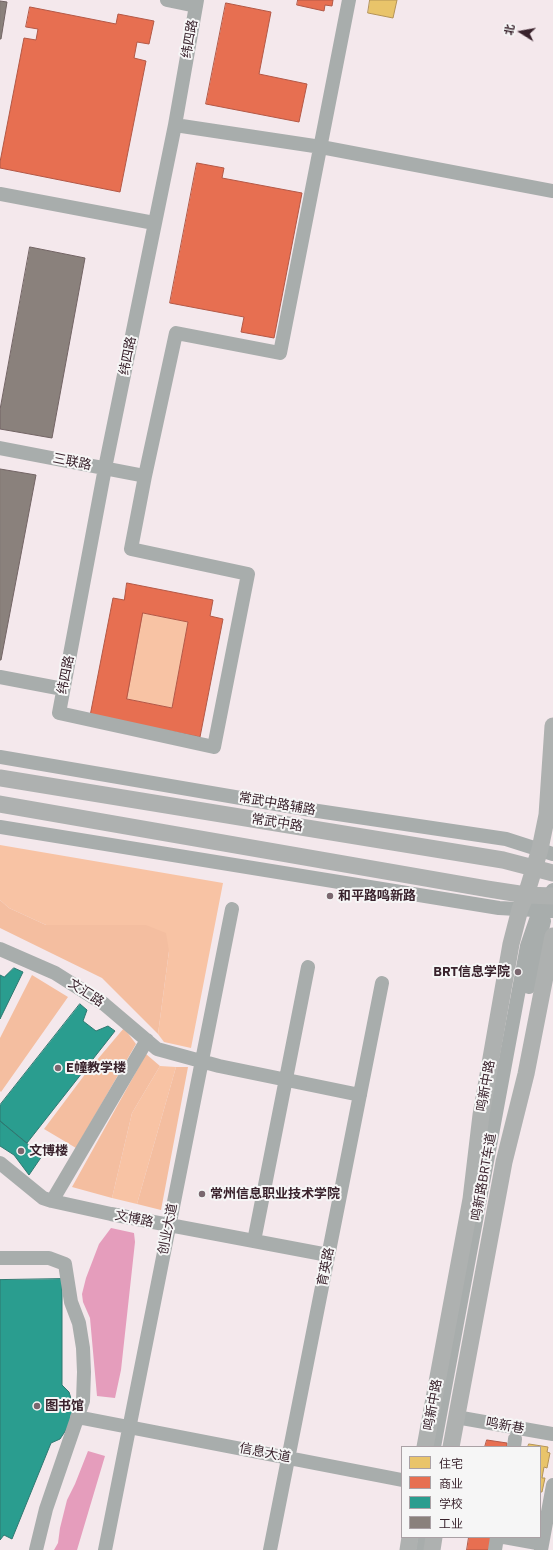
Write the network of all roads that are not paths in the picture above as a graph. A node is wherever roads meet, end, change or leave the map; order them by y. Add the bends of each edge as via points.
1 (167, 0) edge
2 (349, 0) edge
3 (197, 3) edge
4 (174, 125) junction
5 (321, 147) junction
6 (553, 191) edge
7 (0, 194) edge
8 (154, 224) junction
9 (0, 448) edge
10 (105, 468) junction
11 (145, 476) junction
12 (0, 677) edge
13 (64, 689) junction
14 (553, 726) edge
15 (0, 757) edge
16 (0, 778) edge
17 (0, 804) edge
18 (0, 827) edge
19 (546, 852) edge
20 (553, 865) edge
21 (534, 868) junction
22 (553, 873) edge
23 (523, 902) junction
24 (549, 902) edge
25 (232, 909) dead end
26 (553, 936) edge
27 (0, 949) edge
28 (308, 967) dead end
29 (382, 983) dead end
30 (147, 1040) junction
31 (201, 1062) junction
32 (286, 1080) junction
33 (360, 1095) junction
34 (0, 1164) edge
35 (52, 1201) junction
36 (168, 1225) junction
37 (254, 1241) junction
38 (328, 1254) junction
39 (0, 1258) edge
40 (77, 1417) junction
41 (456, 1417) junction
42 (129, 1426) junction
43 (553, 1434) edge
44 (426, 1446) edge
45 (434, 1446) edge
46 (441, 1446) edge
47 (451, 1446) edge
48 (288, 1458) junction
49 (401, 1480) edge
50 (553, 1485) edge
51 (410, 1538) edge
52 (417, 1538) edge
53 (425, 1538) edge
54 (434, 1538) edge
55 (497, 1538) edge
56 (508, 1538) edge
57 (542, 1547) edge
58 (36, 1550) edge
59 (105, 1550) edge
60 (270, 1550) edge
61 (408, 1550) edge
62 (415, 1550) edge
63 (423, 1550) edge
64 (432, 1550) edge
65 (495, 1550) edge

1 - 3 street
2 - 5 street
3 - 4 street, 纬四路
4 - 5 street
4 - 8 street, 纬四路
5 - 6 street
5 - 11 street via 280,353 176,333
7 - 8 street
8 - 10 street, 纬四路
9 - 10 street, 三联路
10 - 11 street, 三联路
10 - 13 street, 纬四路
11 - 13 street, 纬四路 via 131,549 248,574 214,747 59,713
12 - 13 street
14 - 19 main road, 鸣新中路
15 - 19 street, 常武中路辅路 via 311,810 506,839
16 - 21 main road, 常武中路 via 503,860
17 - 23 main road
18 - 23 street via 499,908
19 - 20 main road
19 - 21 main road, 鸣新中路
21 - 22 main road, 常武中路
21 - 23 main road, 鸣新中路
23 - 24 main road
23 - 44 main road, 鸣新中路 via 511,944 482,1107 471,1199
24 - 45 street, 鸣新路BRT车道 via 526,947
24 - 46 street, 鸣新路BRT车道 via 534,960 503,1115
25 - 31 street, 创业大道
26 - 41 main road, 鸣新中路 via 526,1074 504,1162
27 - 30 street, 文汇路 via 61,977 104,1004
28 - 32 street
29 - 33 street, 育英路
30 - 31 street, 文汇路 via 157,1049
30 - 35 street
31 - 32 street, 文汇路
31 - 36 street, 创业大道
32 - 33 street, 文汇路
32 - 37 street
33 - 38 street, 育英路
34 - 35 street, 文博路 via 43,1198
35 - 36 street, 文博路
36 - 37 street, 文博路
36 - 42 street, 创业大道
37 - 38 street, 文博路
38 - 48 street, 育英路
39 - 40 street via 49,1258 65,1264 71,1302 79,1323 83,1348 82,1401
40 - 42 street, 信息大道
40 - 58 street via 46,1509
41 - 43 street, 鸣新巷
41 - 47 main road, 鸣新中路
42 - 48 street, 信息大道
42 - 59 street, 创业大道
48 - 49 street, 信息大道
48 - 60 street, 育英路
50 - 57 street
51 - 61 main road
52 - 62 street
53 - 63 street
54 - 64 main road
55 - 65 street
56 - 57 street

